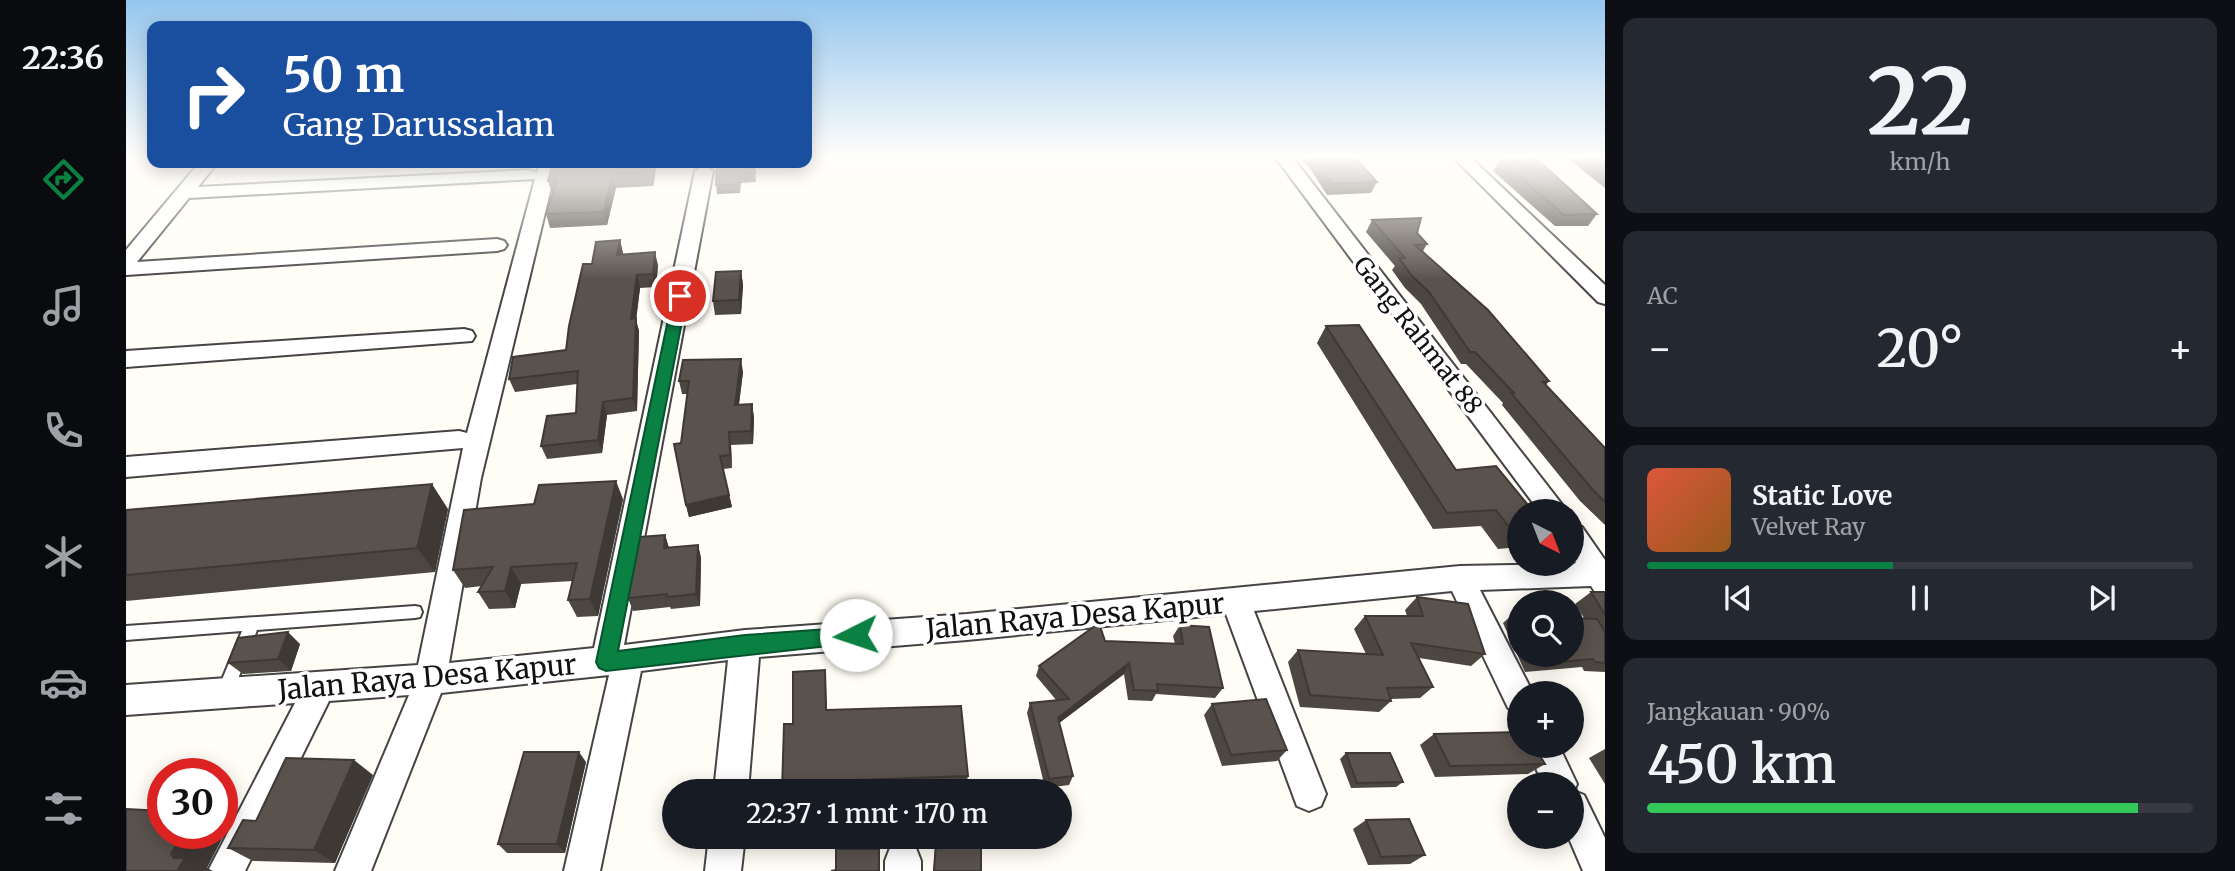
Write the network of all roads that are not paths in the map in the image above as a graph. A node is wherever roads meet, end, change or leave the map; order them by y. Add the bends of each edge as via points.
1 (177, 199) edge
2 (527, 199) edge
3 (699, 199) edge
4 (1315, 199) edge
5 (1504, 199) edge
6 (498, 245) dead end
7 (126, 263) edge
8 (126, 269) edge
9 (1605, 296) edge
10 (464, 336) dead end
11 (126, 359) edge
12 (459, 440) dead end
13 (126, 467) edge
14 (1545, 499) edge
15 (1584, 551) edge
16 (1603, 577) edge
17 (1460, 578) junction
18 (1236, 602) junction
19 (415, 612) dead end
20 (252, 624) junction
21 (126, 633) edge
22 (745, 644) junction
23 (617, 660) junction
24 (431, 679) junction
25 (1512, 681) edge
26 (321, 685) junction
27 (224, 695) junction
28 (126, 700) edge
29 (732, 779) edge
30 (1309, 794) dead end
31 (1584, 833) edge
32 (726, 849) edge
33 (226, 871) edge
34 (353, 871) edge
35 (582, 871) edge
36 (723, 871) edge
37 (1602, 871) edge

1 - 7 street
2 - 24 street
3 - 23 street
4 - 14 street, Gang Rahmat 88
5 - 9 street
6 - 8 street
10 - 11 street
12 - 13 street
15 - 16 street
16 - 17 street, Jalan Raya Desa Kapur
17 - 18 street, Jalan Raya Desa Kapur
17 - 25 street
18 - 22 street, Jalan Raya Desa Kapur
18 - 30 street
19 - 20 lane
20 - 21 lane
20 - 27 lane
22 - 23 street, Jalan Raya Desa Kapur
22 - 29 street
23 - 24 street, Jalan Raya Desa Kapur
23 - 35 street
24 - 26 street, Jalan Raya Desa Kapur
24 - 34 street
26 - 27 street, Jalan Raya Desa Kapur
26 - 33 street
27 - 28 street, Jalan Raya Desa Kapur
31 - 37 street
32 - 36 street

